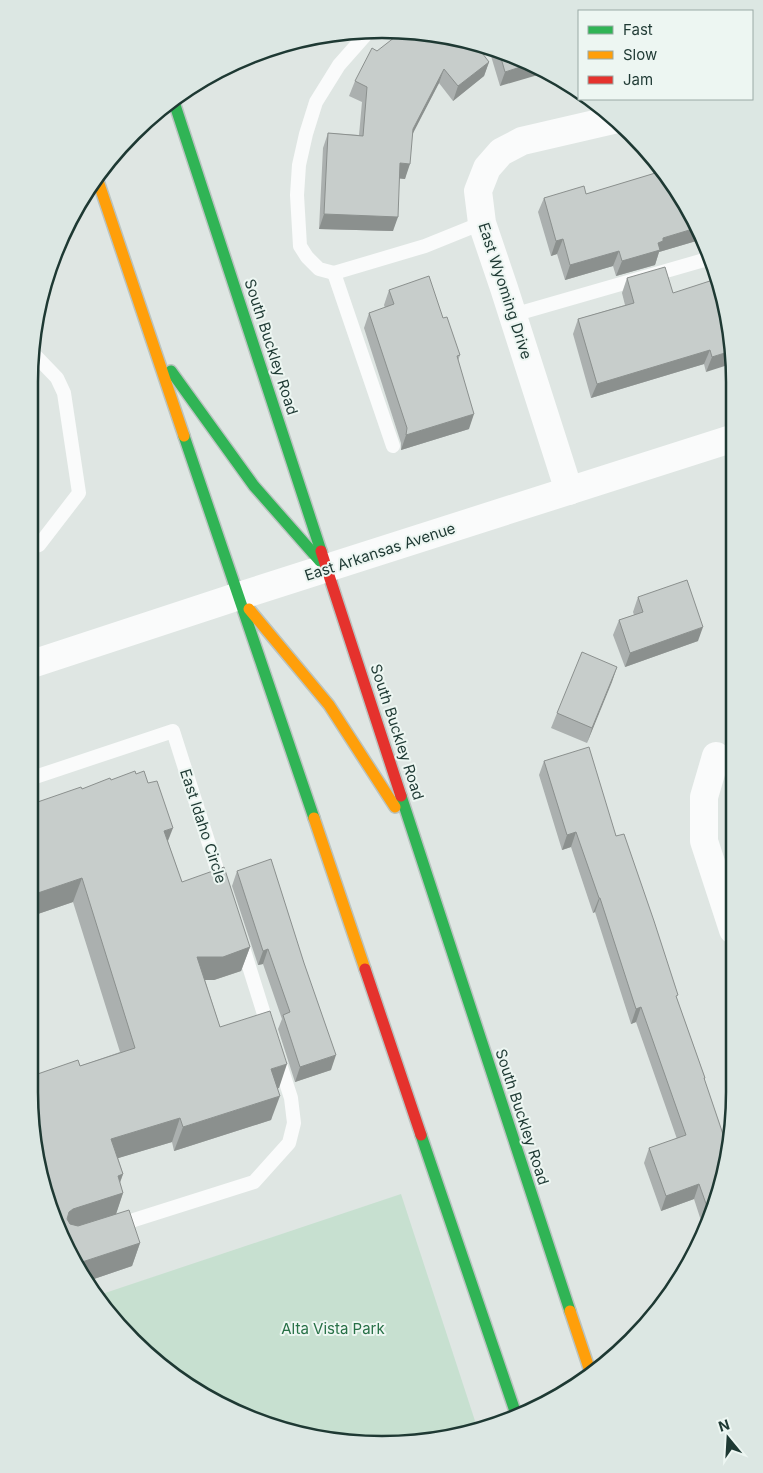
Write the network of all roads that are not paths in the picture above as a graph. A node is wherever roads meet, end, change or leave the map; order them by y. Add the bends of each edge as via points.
1 (363, 38) edge
2 (175, 106) edge
3 (606, 122) edge
4 (99, 185) edge
5 (482, 223) junction
6 (703, 260) edge
7 (334, 273) junction
8 (513, 315) junction
9 (155, 349) junction
10 (38, 358) edge
11 (726, 441) edge
12 (392, 446) dead end
13 (569, 491) junction
14 (38, 546) edge
15 (328, 569) junction
16 (239, 596) junction
17 (38, 662) edge
18 (716, 756) dead end
19 (38, 776) edge
20 (416, 840) junction
21 (228, 901) edge
22 (726, 909) edge
23 (237, 929) edge
24 (104, 1230) edge
25 (495, 1352) junction
26 (588, 1366) edge
27 (521, 1393) dead end
28 (514, 1409) edge

1 - 7 lane via 339,65 316,102 299,165 300,246 320,269
2 - 15 main road, South Buckley Road
3 - 5 street, East Wyoming Drive via 522,141 501,152 487,168 478,191
4 - 9 main road
5 - 7 lane via 425,246
5 - 8 street, East Wyoming Drive
6 - 8 lane
7 - 12 lane
8 - 13 street, East Wyoming Drive
9 - 15 main road via 254,486
9 - 16 main road
10 - 14 lane via 57,378 64,393 79,493
11 - 13 street, East Arkansas Avenue
13 - 15 street, East Arkansas Avenue
15 - 16 street, East Arkansas Avenue
15 - 20 main road, South Buckley Road
16 - 17 street, East Arkansas Avenue
16 - 20 main road via 329,705
16 - 25 main road
18 - 22 street via 704,797 704,841
19 - 21 lane, East Idaho Circle via 173,732
20 - 26 main road, South Buckley Road
23 - 24 lane via 291,1098 294,1123 289,1142 254,1182
25 - 27 main road
25 - 28 main road

